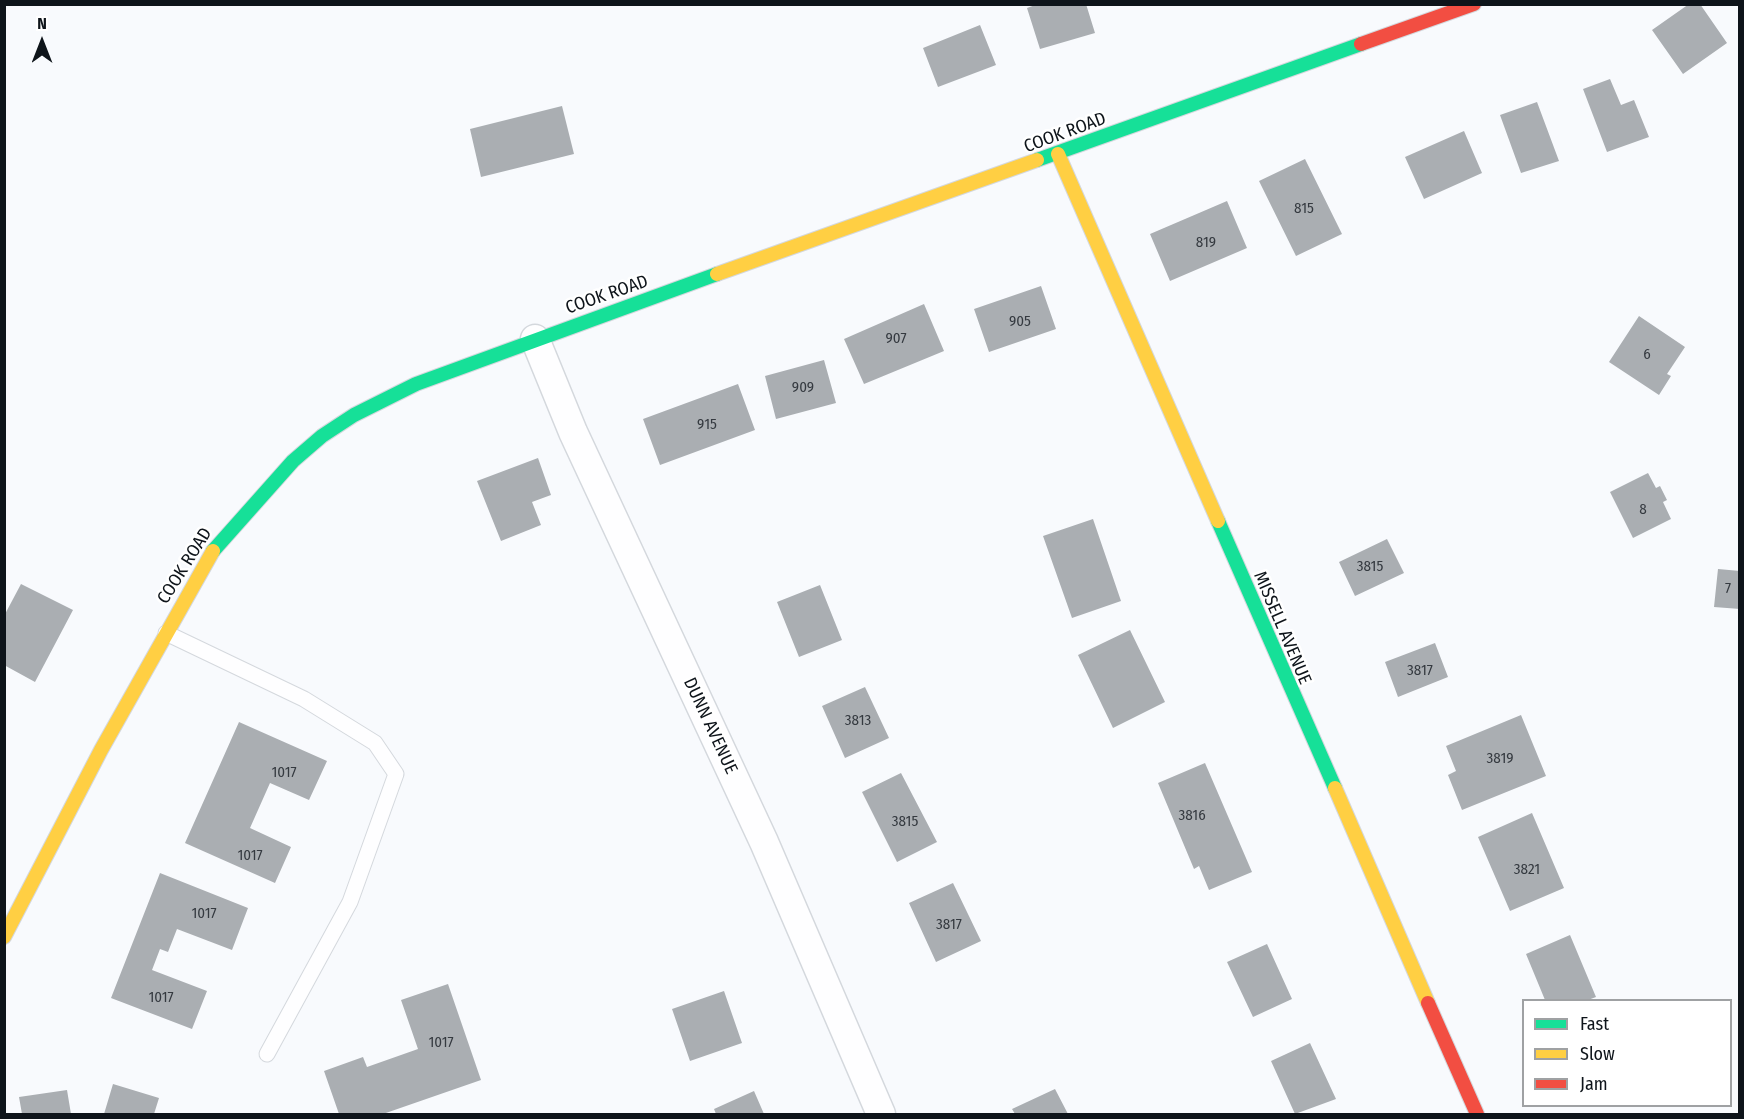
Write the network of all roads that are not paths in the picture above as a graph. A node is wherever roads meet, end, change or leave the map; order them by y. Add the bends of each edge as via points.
1 (1474, 4) edge
2 (1058, 154) junction
3 (535, 339) junction
4 (166, 633) junction
5 (4, 937) edge
6 (267, 1054) dead end
7 (881, 1114) edge
8 (1477, 1114) edge

1 - 2 street, COOK ROAD
2 - 3 street, COOK ROAD
2 - 8 street, MISSELL AVENUE
3 - 4 street, COOK ROAD via 416,384 322,436 293,461 225,534 204,563
3 - 7 street, DUNN AVENUE via 573,432 764,842
4 - 5 street, COOK ROAD
4 - 6 lane via 304,699 375,743 396,774 350,902

